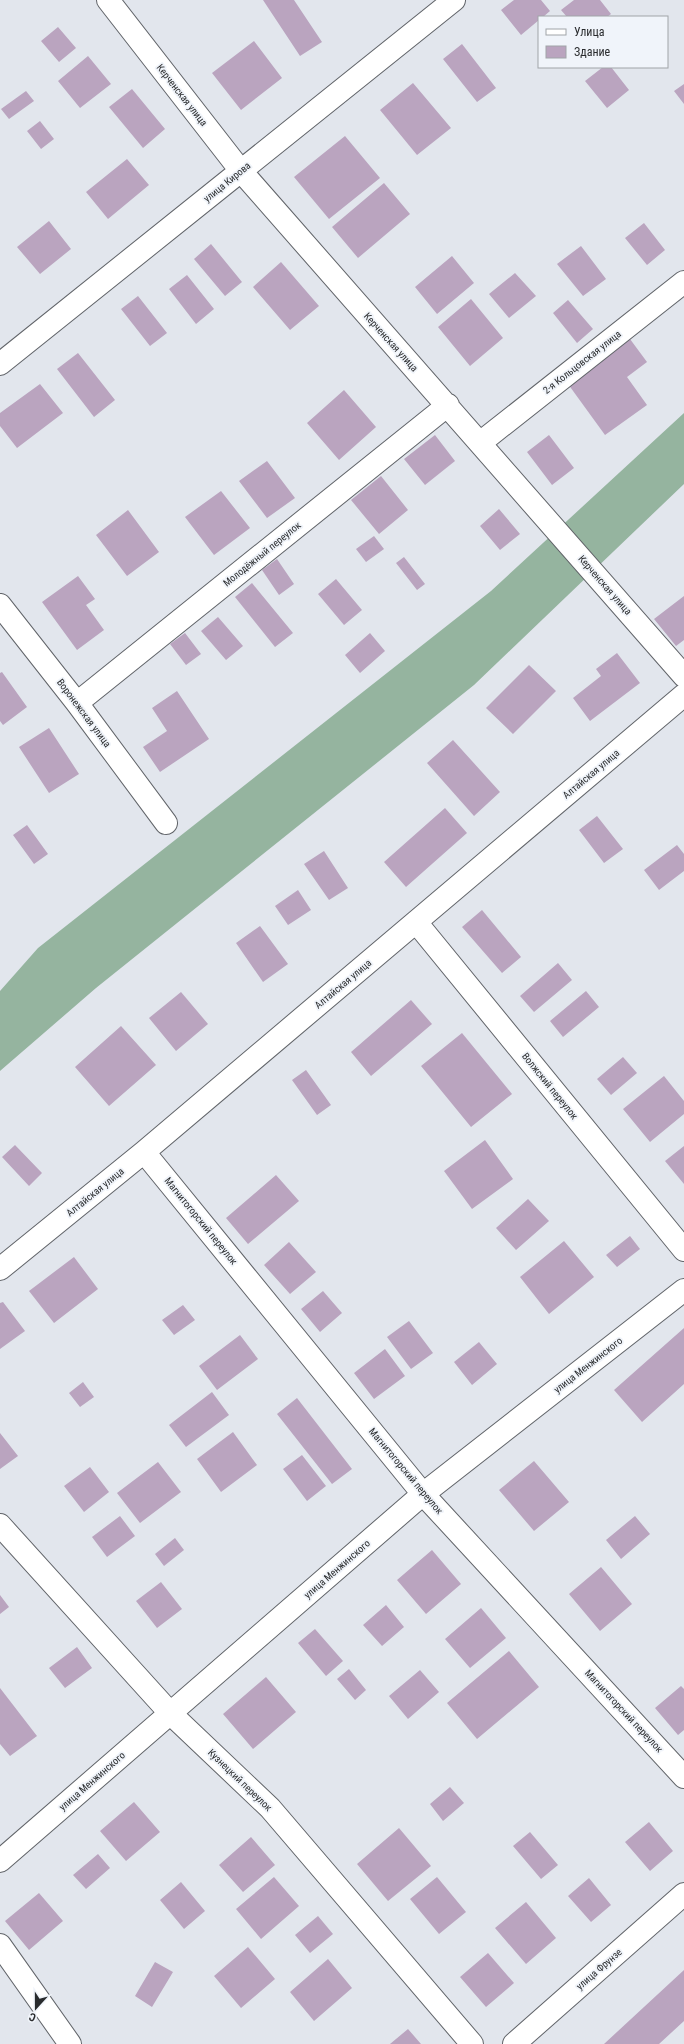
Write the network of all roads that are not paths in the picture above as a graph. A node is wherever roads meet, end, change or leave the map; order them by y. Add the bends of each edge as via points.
1 (108, 0) edge
2 (454, 0) edge
3 (241, 171) junction
4 (684, 282) edge
5 (0, 364) edge
6 (448, 405) junction
7 (480, 443) junction
8 (0, 605) edge
9 (684, 676) edge
10 (684, 695) edge
11 (76, 702) junction
12 (166, 822) dead end
13 (416, 922) junction
14 (144, 1152) junction
15 (684, 1250) edge
16 (0, 1269) edge
17 (684, 1290) edge
18 (423, 1494) junction
19 (0, 1525) edge
20 (171, 1714) junction
21 (684, 1777) edge
22 (0, 1861) edge
23 (684, 1894) edge
24 (0, 1945) edge
25 (70, 2044) edge
26 (472, 2044) edge
27 (514, 2044) edge

1 - 3 street, Керченская улица
2 - 3 street, улица Кирова
3 - 5 street, улица Кирова
3 - 6 street, Керченская улица
4 - 7 street, 2-я Кольцовская улица
6 - 7 street, Керченская улица
6 - 11 street, Молодёжный переулок
7 - 9 street, Керченская улица
8 - 11 street, Воронежская улица
10 - 13 street, Алтайская улица
11 - 12 street, Воронежская улица
13 - 14 street, Алтайская улица
13 - 15 street, Волжский переулок
14 - 16 street, Алтайская улица
14 - 18 street, Магнитогорский переулок
17 - 18 street, улица Менжинского
18 - 20 street, улица Менжинского
18 - 21 street, Магнитогорский переулок
19 - 20 street, Кузнецкий переулок
20 - 22 street, улица Менжинского
20 - 26 street, Кузнецкий переулок via 270,1808
23 - 27 street, улица Фрунзе
24 - 25 street

